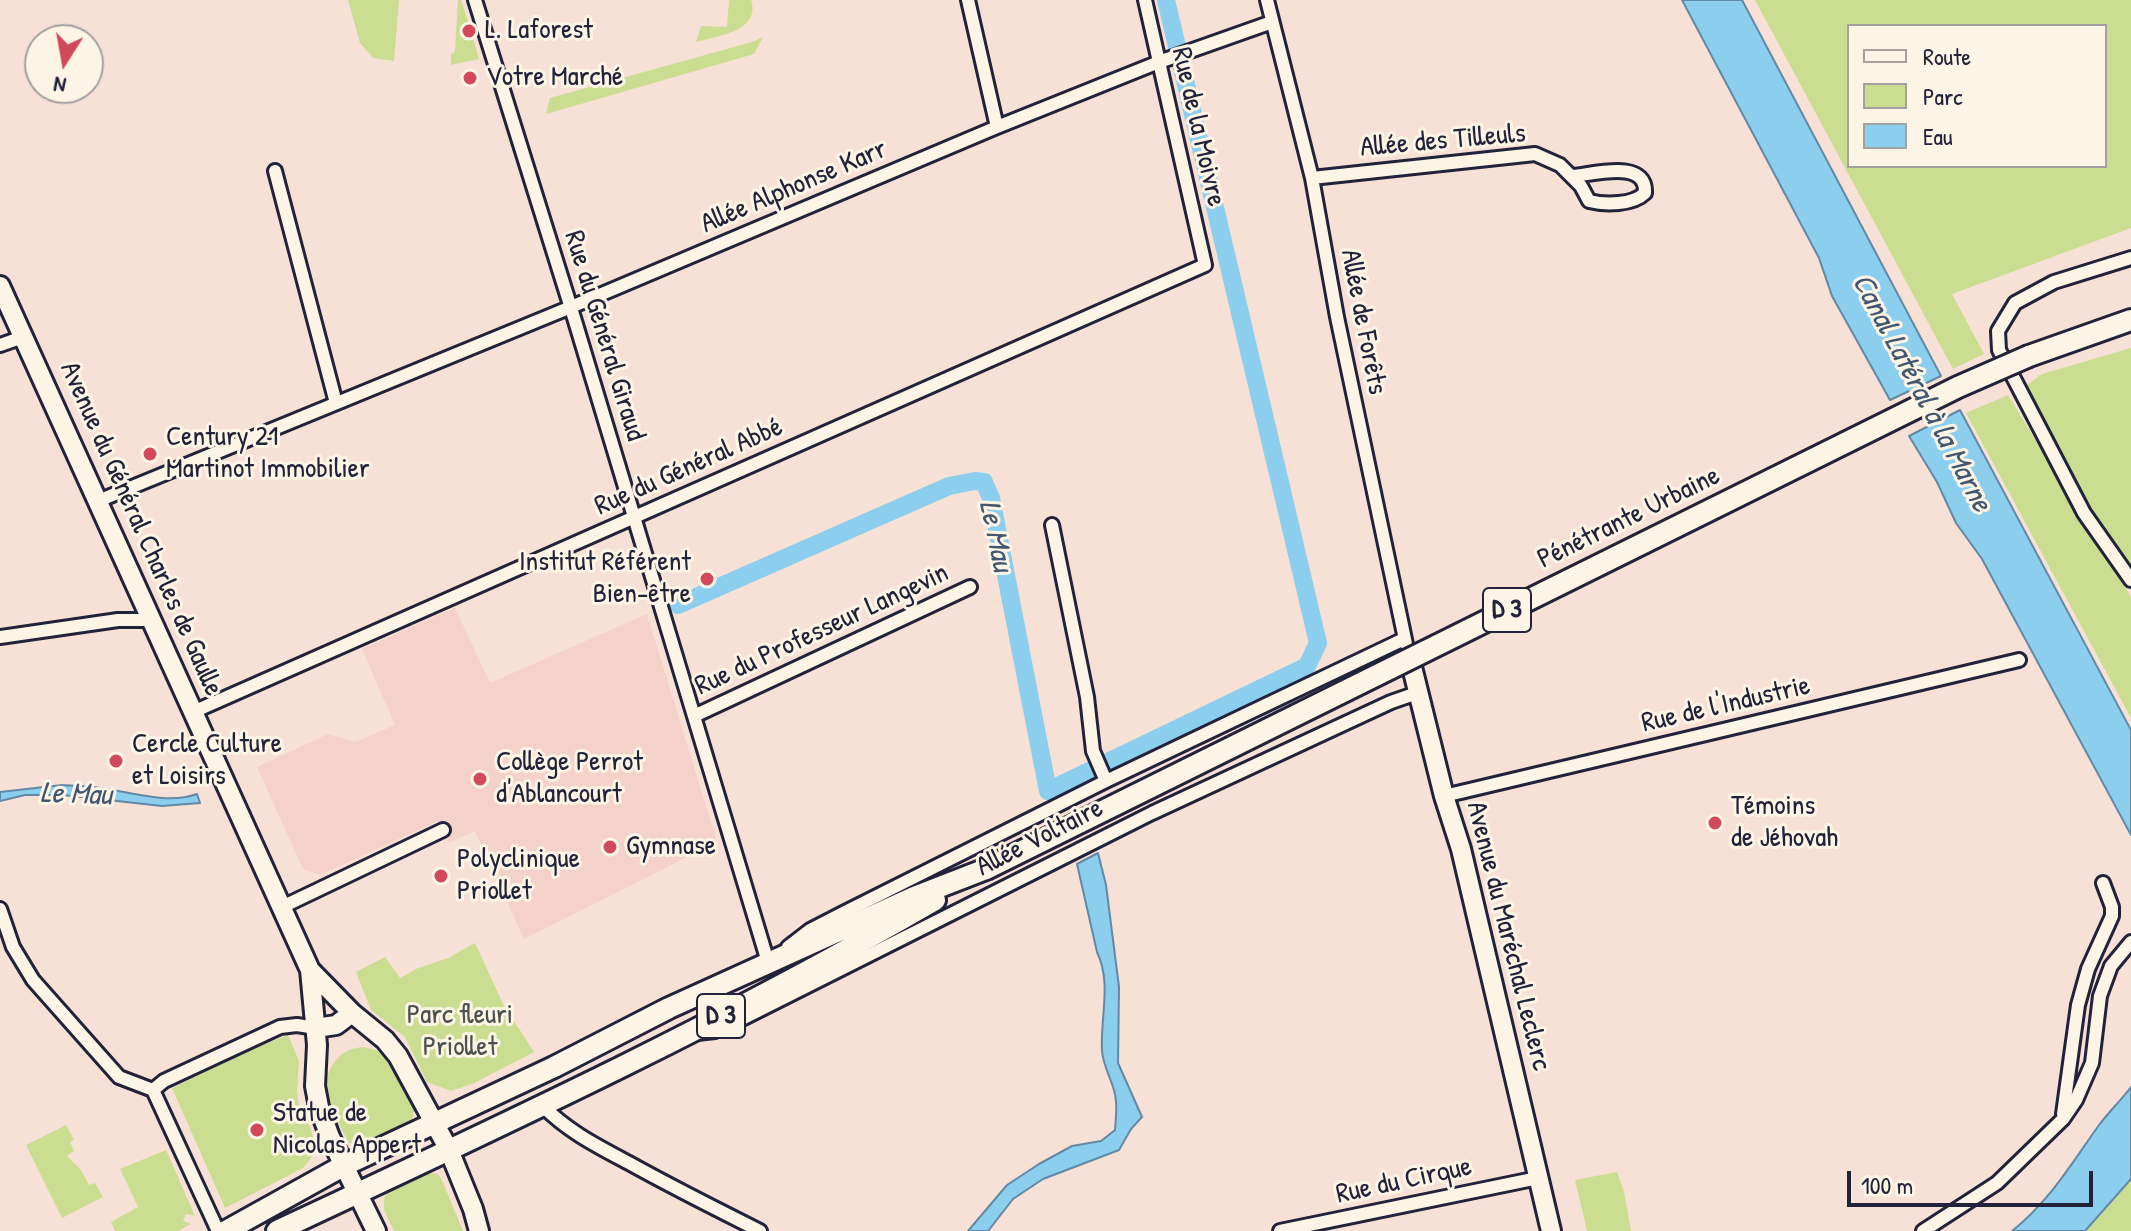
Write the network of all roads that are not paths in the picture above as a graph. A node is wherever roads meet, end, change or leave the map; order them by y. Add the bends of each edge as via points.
1 (475, 0) edge
2 (968, 0) edge
3 (1145, 0) edge
4 (1267, 0) edge
5 (1272, 22) junction
6 (1161, 61) junction
7 (997, 127) junction
8 (275, 171) dead end
9 (1573, 176) junction
10 (1312, 178) junction
11 (2131, 258) edge
12 (1205, 265) joint
13 (0, 286) edge
14 (571, 307) junction
15 (2131, 320) edge
16 (23, 337) junction
17 (0, 345) edge
18 (336, 403) junction
19 (98, 501) junction
20 (634, 517) junction
21 (1052, 525) dead end
22 (2131, 580) edge
23 (970, 587) dead end
24 (151, 620) junction
25 (0, 637) edge
26 (1407, 647) junction
27 (2019, 660) dead end
28 (1417, 693) junction
29 (193, 712) junction
30 (694, 716) junction
31 (1105, 777) junction
32 (1444, 796) junction
33 (443, 830) dead end
34 (986, 869) junction
35 (2103, 883) dead end
36 (282, 907) junction
37 (0, 909) edge
38 (2131, 942) edge
39 (768, 962) junction
40 (310, 970) junction
41 (352, 1013) junction
42 (316, 1028) junction
43 (689, 1032) junction
44 (153, 1090) junction
45 (542, 1105) junction
46 (2063, 1119) junction
47 (435, 1122) junction
48 (449, 1150) junction
49 (343, 1166) junction
50 (1538, 1178) junction
51 (356, 1194) junction
52 (218, 1231) edge
53 (226, 1231) edge
54 (277, 1231) edge
55 (376, 1231) edge
56 (479, 1231) edge
57 (760, 1231) edge
58 (1280, 1231) edge
59 (1551, 1231) edge
60 (1923, 1231) edge

1 - 14 street, Rue du Général Giraud
2 - 7 street
3 - 6 street, Rue de la Moivre
4 - 5 street, Allée de Forêts
5 - 6 street, Allée Alphonse Karr
5 - 10 street, Allée de Forêts
6 - 7 street, Allée Alphonse Karr
6 - 12 street, Rue de la Moivre
7 - 14 street, Allée Alphonse Karr
8 - 18 street
9 - 9 street, Allée des Tilleuls via 1628,171 1637,173 1646,188 1638,199 1598,203 1589,201
9 - 10 street, Allée des Tilleuls via 1535,154
10 - 26 street, Allée de Forêts
11 - 22 street via 2054,282 2015,303 1998,331 1999,350 2084,513
12 - 20 street, Rue du Général Abbé
13 - 16 main road, Avenue du Général Charles de Gaulle
14 - 18 street, Allée Alphonse Karr
14 - 20 street, Rue du Général Giraud
15 - 34 main road, Pénétrante Urbaine / D 3, bridge via 1958,387
16 - 17 street
16 - 19 main road, Avenue du Général Charles de Gaulle
18 - 19 street, Allée Alphonse Karr
19 - 24 main road, Avenue du Général Charles de Gaulle
20 - 29 street, Rue du Général Abbé
20 - 30 street, Rue du Général Giraud
21 - 31 street via 1093,751
23 - 30 street, Rue du Professeur Langevin
24 - 25 street
24 - 29 main road, Avenue du Général Charles de Gaulle
26 - 28 main road, Avenue du Maréchal Leclerc
26 - 31 street, Allée Voltaire
27 - 32 street, Rue de l'Industrie
28 - 32 main road, Avenue du Maréchal Leclerc
28 - 43 street, Allée Voltaire via 1152,813 736,1022 710,1033
29 - 36 main road, Avenue du Général Charles de Gaulle
30 - 39 street, Rue du Général Giraud
31 - 39 street, Allée Voltaire via 821,924
32 - 50 main road, Avenue du Maréchal Leclerc
33 - 36 street
34 - 39 main road, Allée Voltaire / D 3
34 - 43 main road, Allée Voltaire / D 3
35 - 46 street via 2112,916 2078,1005
36 - 40 main road, Avenue du Général Charles de Gaulle
37 - 44 street via 13,947 33,980 119,1077
38 - 46 street via 2111,966 2100,996 2092,1063
39 - 47 main road, Allée Voltaire / D 3
40 - 41 main road, Avenue du Général Charles de Gaulle
40 - 42 main road, Avenue du Général Charles de Gaulle
41 - 42 main road via 336,1025
41 - 47 main road, Avenue du Général Charles de Gaulle via 398,1056
42 - 44 street via 280,1027
42 - 49 main road, Avenue du Général Charles de Gaulle via 315,1086
43 - 45 main road, Allée Voltaire / D 3
44 - 52 street
45 - 48 main road, Allée Voltaire / D 3
45 - 57 street via 576,1134
46 - 60 street via 1997,1183
47 - 48 main road, Avenue du Général Charles de Gaulle
47 - 49 main road, D 3
48 - 51 main road, D 3
48 - 56 main road, Avenue du Général Charles de Gaulle
49 - 51 main road, Avenue du Général Charles de Gaulle
49 - 53 main road, D 3
50 - 58 street, Rue du Cirque
50 - 59 main road, Avenue du Maréchal Leclerc
51 - 54 main road, D 3
51 - 55 main road, Avenue du Général Charles de Gaulle

